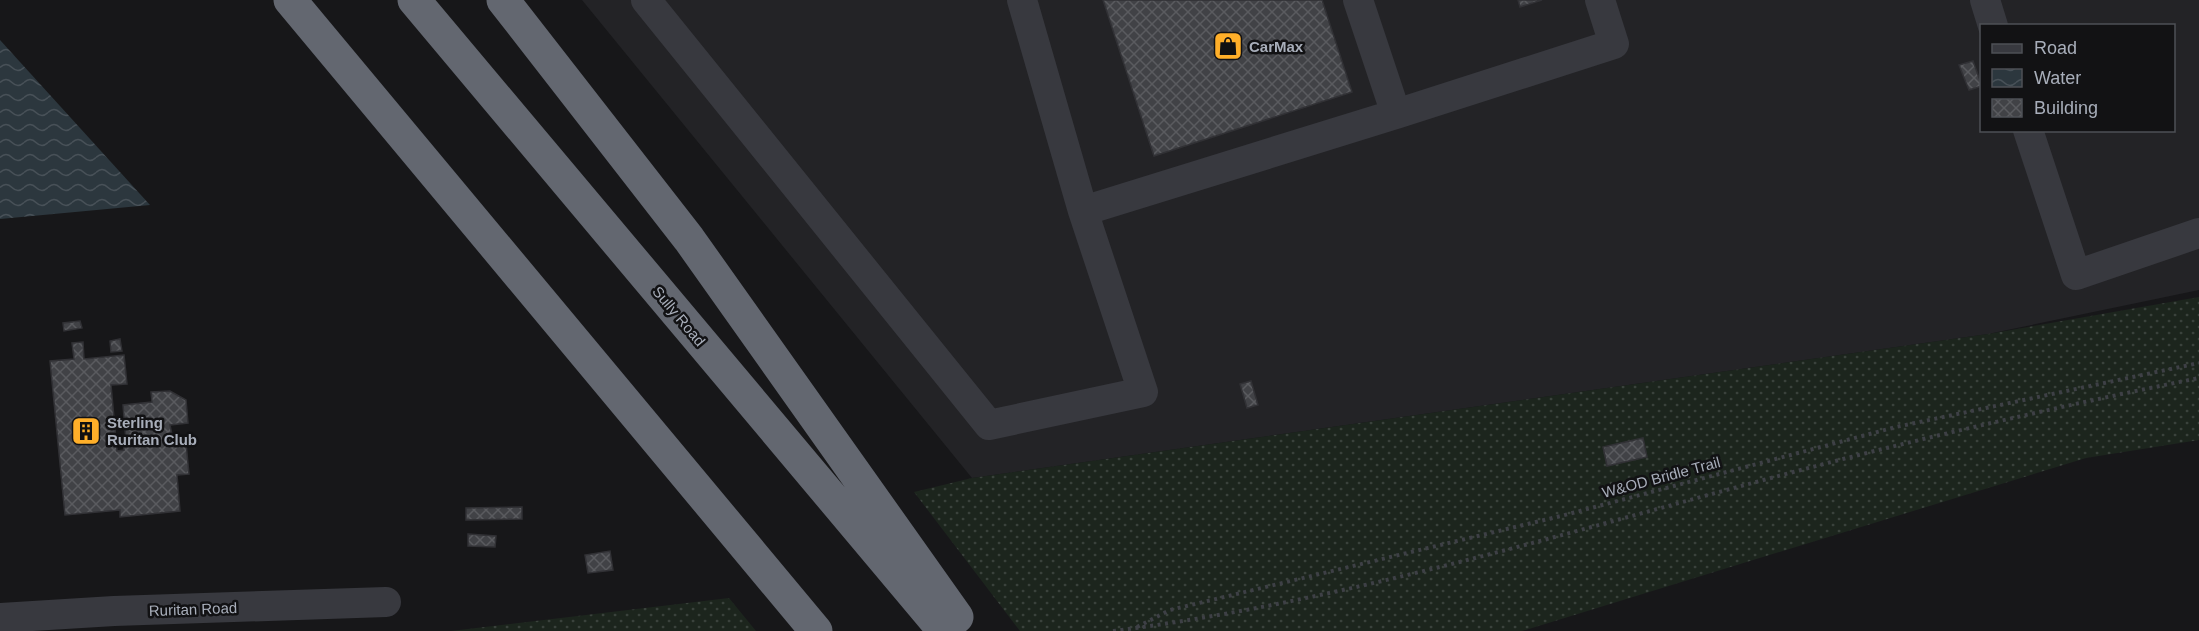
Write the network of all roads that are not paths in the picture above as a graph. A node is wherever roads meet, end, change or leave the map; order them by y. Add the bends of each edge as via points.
1 (290, 0) edge
2 (414, 0) edge
3 (503, 0) edge
4 (646, 0) edge
5 (1022, 0) edge
6 (1358, 0) edge
7 (1600, 0) edge
8 (1985, 0) edge
9 (1992, 24) edge
10 (1396, 114) junction
11 (2029, 132) edge
12 (1083, 211) junction
13 (2199, 233) edge
14 (386, 602) dead end
15 (0, 618) edge
16 (816, 631) edge
17 (944, 631) edge
18 (967, 631) edge

1 - 16 highway
2 - 17 highway, Sully Road
3 - 18 highway via 689,239
4 - 12 street via 989,425 1143,392
5 - 12 street
6 - 10 street
7 - 10 street via 1614,44
8 - 9 street
10 - 12 street
11 - 13 street via 2076,275
14 - 15 street, Ruritan Road

